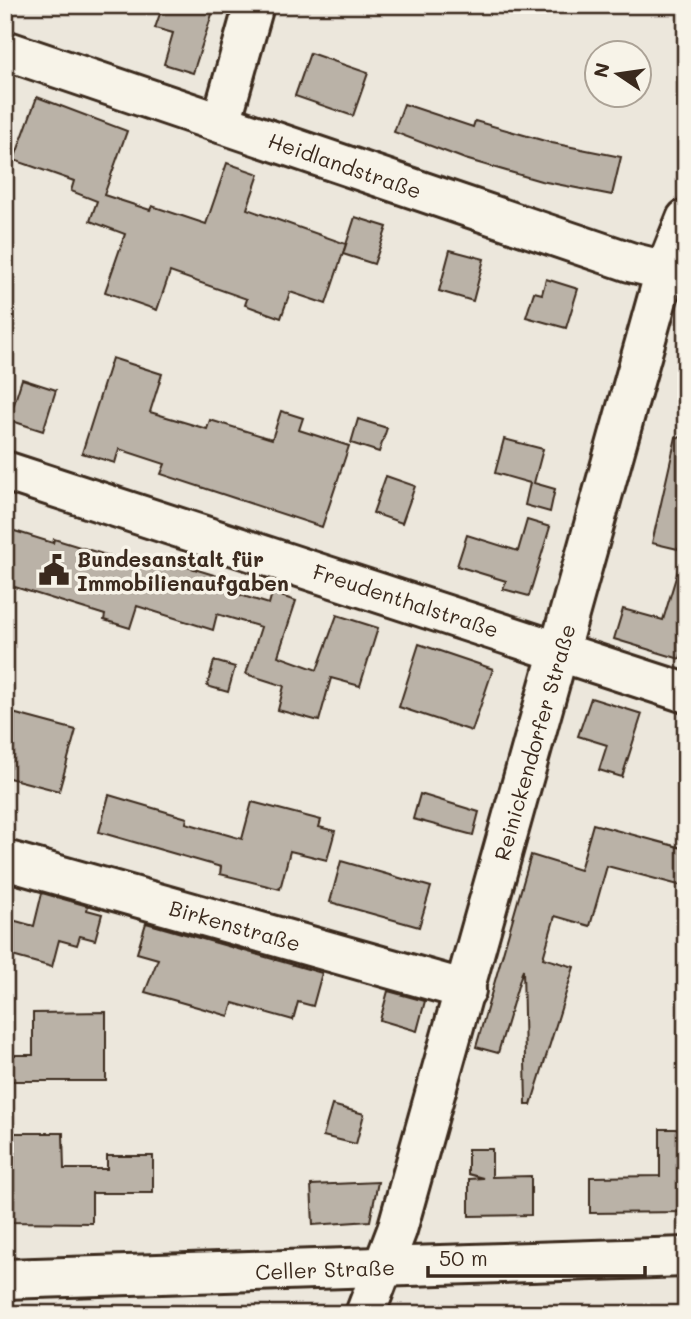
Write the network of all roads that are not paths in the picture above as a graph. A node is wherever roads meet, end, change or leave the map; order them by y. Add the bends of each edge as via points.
1 (254, 5) edge
2 (7, 57) edge
3 (221, 123) junction
4 (686, 219) edge
5 (675, 273) edge
6 (5, 471) edge
7 (560, 650) junction
8 (686, 693) edge
9 (5, 860) edge
10 (466, 989) junction
11 (686, 1257) edge
12 (384, 1267) junction
13 (5, 1279) edge
14 (365, 1314) edge

1 - 3 street
2 - 3 street, Heidlandstraße
3 - 5 street, Heidlandstraße via 630,262
4 - 5 street, Reinickendorfer Straße
5 - 7 street, Reinickendorfer Straße
6 - 7 street, Freudenthalstraße
7 - 8 street, Freudenthalstraße
7 - 10 street, Reinickendorfer Straße
9 - 10 street, Birkenstraße
10 - 12 street, Reinickendorfer Straße
11 - 12 street, Celler Straße
12 - 13 street, Celler Straße
12 - 14 street, Reinickendorfer Straße

